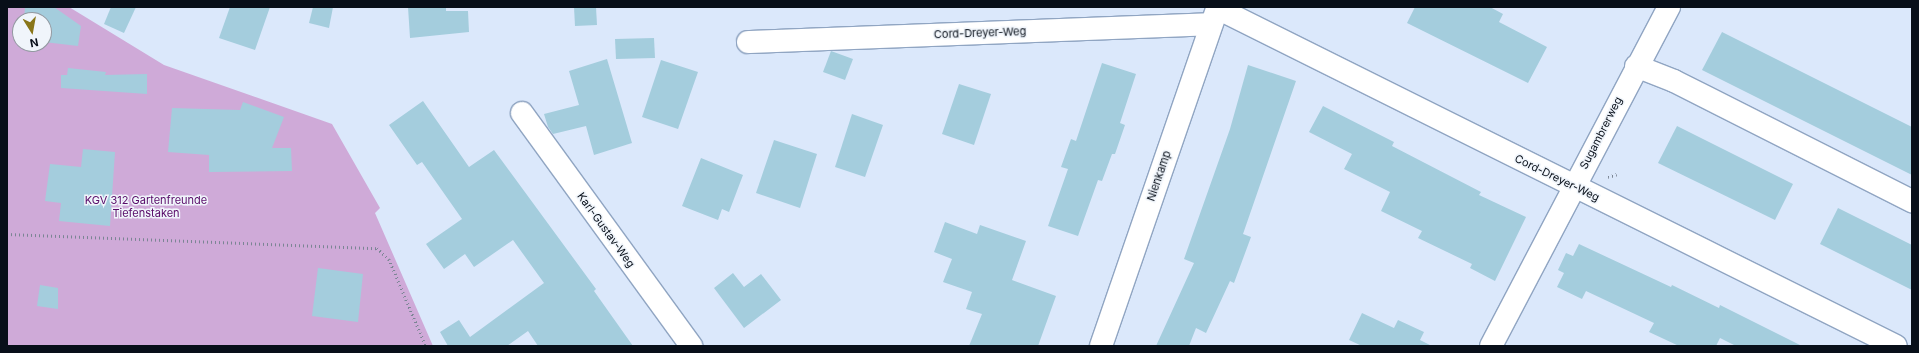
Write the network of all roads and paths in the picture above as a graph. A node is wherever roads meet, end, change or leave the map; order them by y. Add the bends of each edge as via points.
1 (1669, 7) edge
2 (1216, 13) edge
3 (748, 42) dead end
4 (1636, 66) junction
5 (522, 113) dead end
6 (1574, 186) junction
7 (1912, 201) edge
8 (7, 234) edge
9 (426, 346) edge
10 (691, 346) edge
11 (1101, 346) edge
12 (1491, 346) edge
13 (1896, 346) edge

1 - 4 street, Sugambrerweg
2 - 3 street, Cord-Dreyer-Weg
2 - 6 street, Cord-Dreyer-Weg
2 - 11 street, Nienkamp
4 - 6 street, Sugambrerweg
4 - 7 street via 1674,81
5 - 10 street, Karl-Gustav-Weg
6 - 12 street, Sugambrerweg
6 - 13 street, Cord-Dreyer-Weg
8 - 9 path via 377,248 389,259

